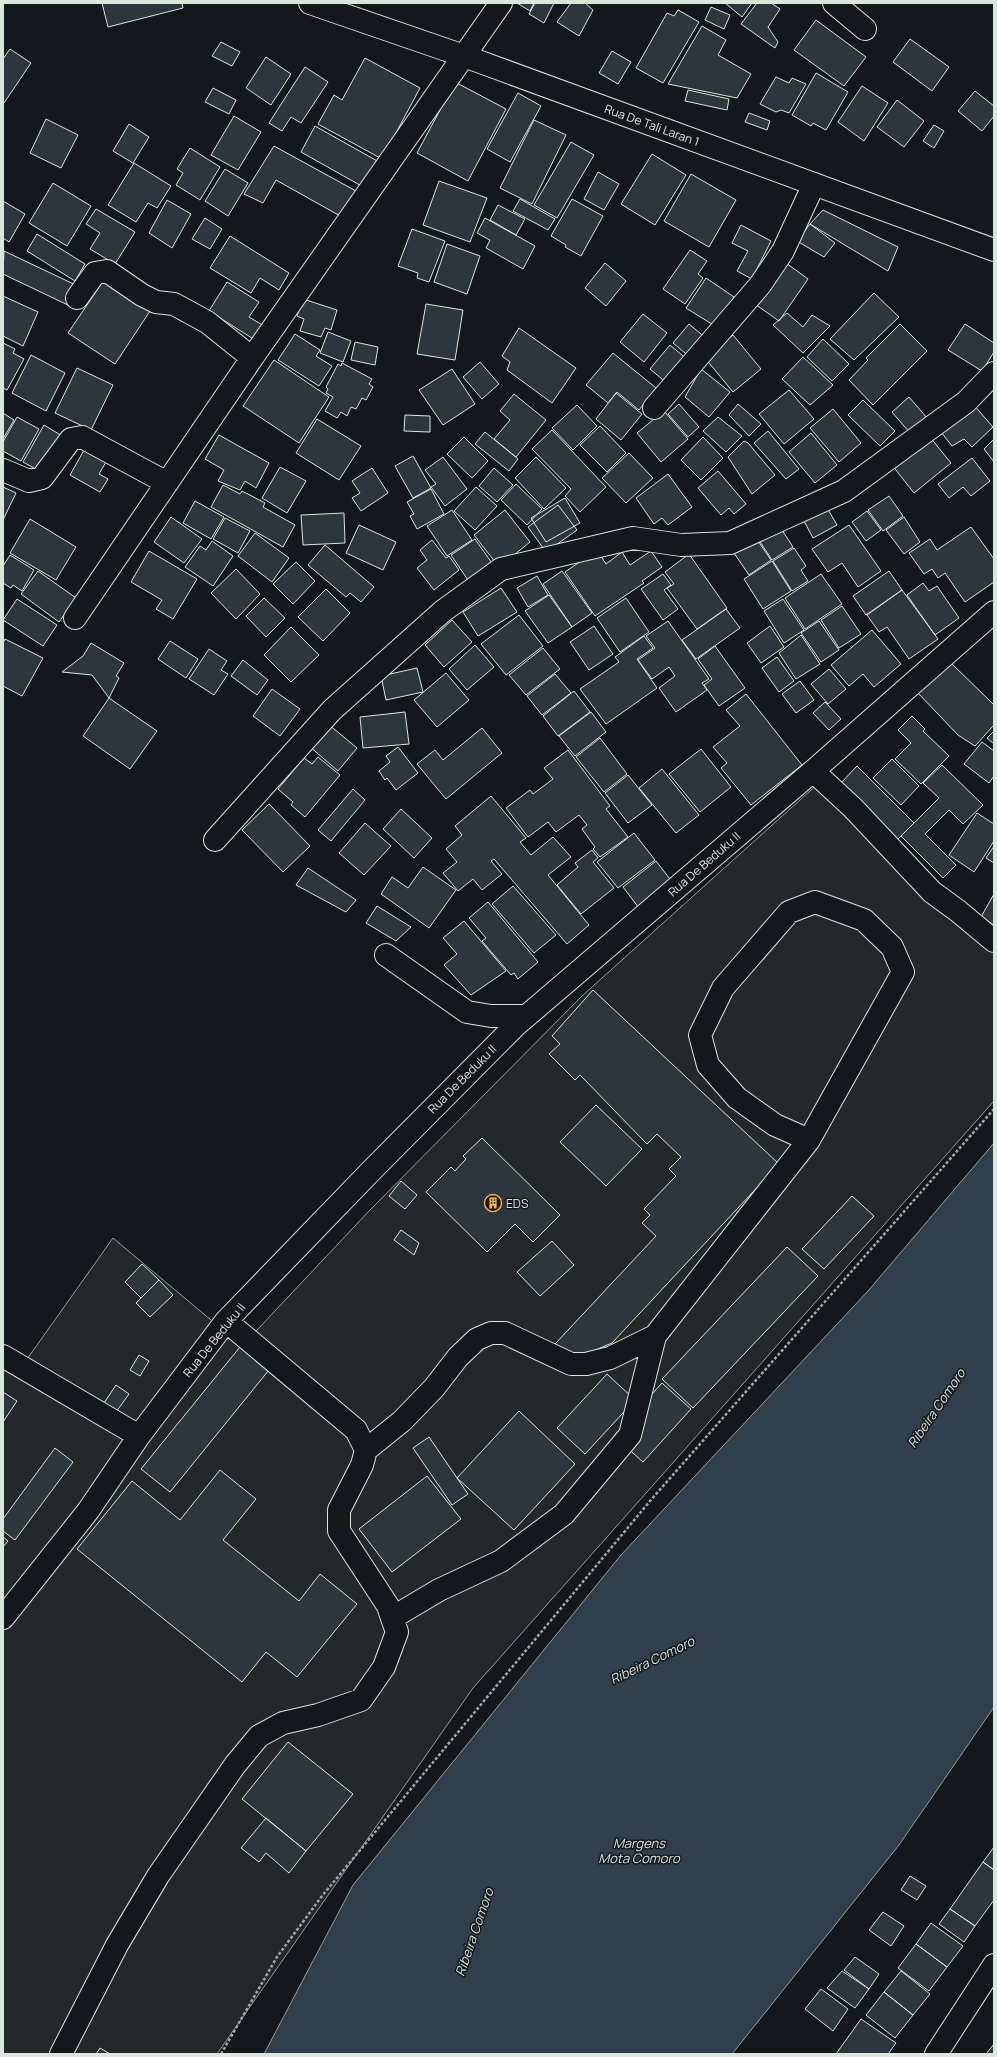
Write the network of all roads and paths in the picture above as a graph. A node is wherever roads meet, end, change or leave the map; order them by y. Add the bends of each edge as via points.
1 (310, 3) edge
2 (501, 3) edge
3 (834, 3) edge
4 (865, 29) dead end
5 (464, 56) junction
6 (814, 184) junction
7 (994, 250) edge
8 (77, 298) dead end
9 (252, 358) junction
10 (994, 373) edge
11 (654, 408) dead end
12 (3, 470) edge
13 (167, 484) junction
14 (994, 612) edge
15 (75, 618) dead end
16 (813, 771) junction
17 (215, 840) dead end
18 (994, 940) edge
19 (386, 955) dead end
20 (526, 1016) junction
21 (994, 1109) edge
22 (809, 1140) junction
23 (226, 1321) junction
24 (655, 1336) junction
25 (3, 1356) edge
26 (139, 1436) junction
27 (366, 1450) junction
28 (3, 1618) edge
29 (392, 1618) junction
30 (994, 1965) edge
31 (61, 2054) edge
32 (221, 2054) edge
33 (936, 2054) edge

1 - 5 street, Rua De Tali Laran 1
2 - 5 street
3 - 4 street
5 - 6 street, Rua De Tali Laran 1
5 - 9 street
6 - 7 street, Rua De Tali Laran 1
6 - 11 street via 783,251 760,285
8 - 9 street via 95,273 107,271 142,295 156,302 174,304 207,322
9 - 13 street
10 - 17 street via 966,402 844,491 730,543 681,545 633,538 501,569 444,611 332,710
12 - 13 street via 29,480 42,478 71,439 82,437
13 - 15 street
14 - 16 street, Rua De Beduku II
16 - 18 street via 853,808 932,892
16 - 20 street, Rua De Beduku II
19 - 20 street via 467,1012 491,1016
20 - 23 street, Rua De Beduku II
21 - 32 path via 650,1501 322,1896 277,1957
22 - 22 street via 903,972 892,947 864,920 815,902 789,912 723,988 700,1035 708,1065 737,1098 775,1125
22 - 24 street
23 - 26 street, Rua De Beduku II
23 - 27 street via 356,1430
24 - 27 street via 610,1358 586,1364 571,1364 505,1333 491,1333 476,1339 402,1421
24 - 29 street via 630,1435 564,1514 501,1561 439,1590
25 - 26 street
26 - 28 street, Rua De Beduku II via 88,1511
27 - 29 street via 362,1465 339,1510 339,1531 388,1606
29 - 31 street via 397,1632 384,1667 361,1700 318,1715 283,1722 259,1736 235,1765 158,1876 117,1945
30 - 33 street

